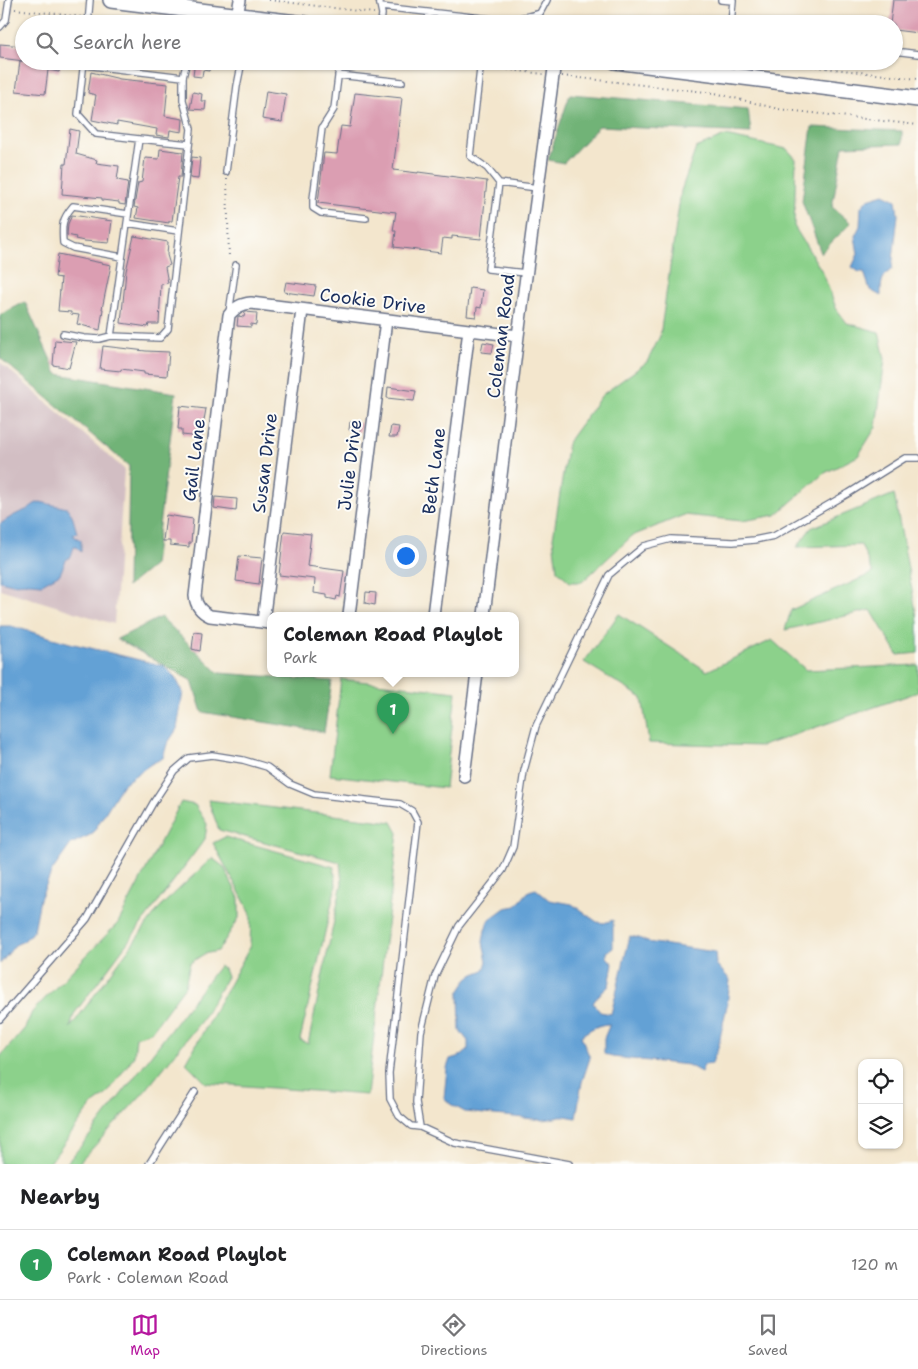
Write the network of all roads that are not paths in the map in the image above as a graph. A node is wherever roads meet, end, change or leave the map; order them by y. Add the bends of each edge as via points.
1 (9, 0) edge
2 (90, 0) edge
3 (110, 0) edge
4 (240, 0) edge
5 (379, 0) edge
6 (547, 0) edge
7 (721, 0) edge
8 (733, 1) edge
9 (381, 10) junction
10 (429, 13) joint
11 (89, 15) edge
12 (183, 15) edge
13 (245, 15) edge
14 (381, 15) edge
15 (447, 15) edge
16 (533, 15) edge
17 (732, 15) edge
18 (0, 27) edge
19 (903, 52) edge
20 (918, 54) edge
21 (83, 70) edge
22 (134, 70) edge
23 (185, 70) edge
24 (240, 70) edge
25 (339, 70) edge
26 (480, 70) edge
27 (553, 70) edge
28 (739, 70) edge
29 (338, 74) junction
30 (183, 77) junction
31 (402, 82) dead end
32 (918, 99) edge
33 (139, 139) junction
34 (189, 144) junction
35 (226, 172) road end
36 (499, 183) junction
37 (538, 188) junction
38 (128, 214) junction
39 (366, 218) dead end
40 (127, 223) junction
41 (178, 231) junction
42 (122, 257) junction
43 (236, 265) road end
44 (526, 273) junction
45 (302, 310) junction
46 (229, 315) junction
47 (386, 320) junction
48 (469, 330) junction
49 (63, 334) dead end
50 (111, 336) junction
51 (518, 336) junction
52 (918, 458) edge
53 (268, 612) edge
54 (349, 612) edge
55 (433, 612) edge
56 (484, 612) edge
57 (267, 622) edge
58 (476, 677) edge
59 (464, 776) dead end
60 (0, 1019) edge
61 (195, 1092) dead end
62 (420, 1127) junction
63 (150, 1164) edge
64 (569, 1164) edge

1 - 18 lane via 6,20
2 - 11 lane
3 - 12 main road
4 - 13 street
5 - 9 lane
6 - 16 lane via 540,13
7 - 8 lane
8 - 17 lane
9 - 10 lane
9 - 14 lane
10 - 15 lane
19 - 20 lane
21 - 33 lane via 78,114 96,134
22 - 30 lane
23 - 30 lane
24 - 35 lane
25 - 29 lane
26 - 36 lane via 470,156 488,168
27 - 37 street, Coleman Road
28 - 32 main road
29 - 31 lane
29 - 39 lane via 334,109 322,128 314,208 321,213
30 - 34 lane via 183,100 191,129
33 - 34 lane
33 - 38 lane
34 - 41 lane
36 - 37 lane
36 - 44 lane via 488,269
37 - 44 street, Coleman Road
38 - 40 lane
38 - 42 lane via 73,206 64,216 62,227 63,243 73,248
40 - 41 lane
40 - 42 lane
41 - 50 lane via 168,329 160,338
42 - 50 lane
43 - 46 lane
44 - 51 street, Coleman Road
45 - 46 street, Cookie Drive via 251,303 242,304
45 - 47 street, Cookie Drive
45 - 53 street, Susan Drive
46 - 57 street, Gail Lane via 195,604 210,616
47 - 48 street, Cookie Drive
47 - 54 street, Julie Drive
48 - 51 street, Cookie Drive
48 - 55 street, Beth Lane
49 - 50 lane via 99,339
51 - 56 street, Coleman Road
52 - 62 lane via 905,458 774,536 734,542 671,539 644,546 609,575 536,726 524,771 513,847 498,876 459,926 435,976 421,1032 416,1102
58 - 59 street
60 - 62 lane via 87,919 174,771 189,758 212,755 243,760 268,767 290,784 314,794 400,804 412,811 418,822 389,1073 390,1099 399,1116 411,1126
61 - 63 lane
62 - 64 lane via 454,1142

